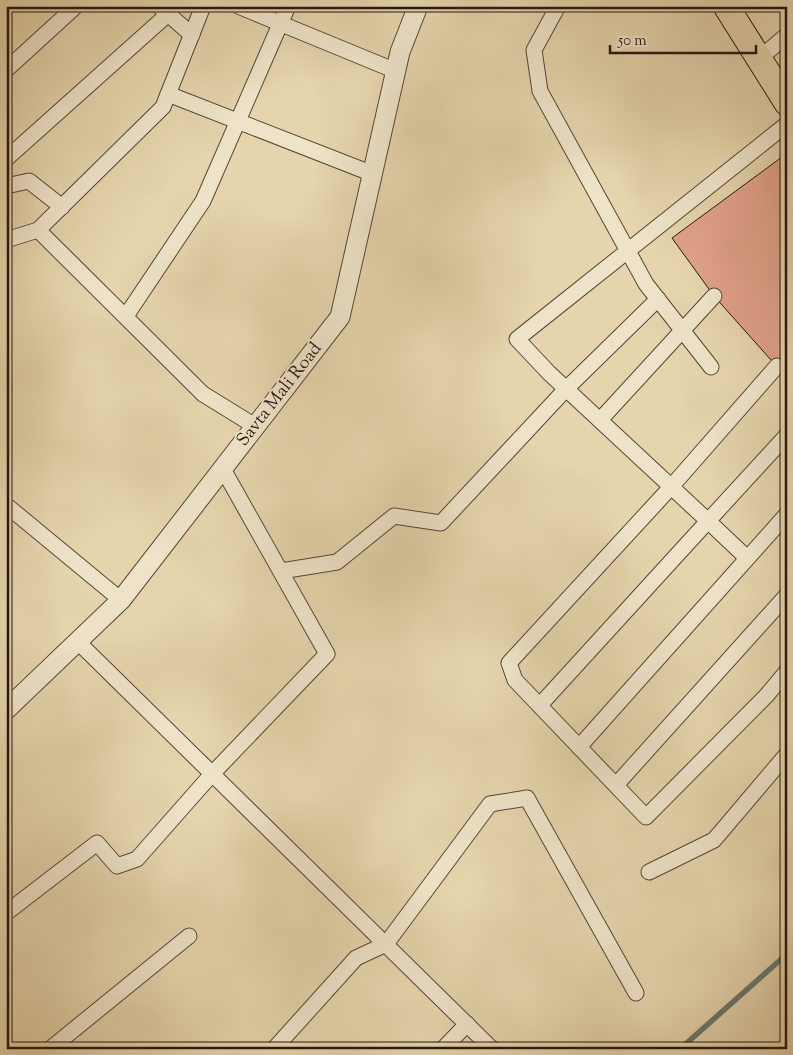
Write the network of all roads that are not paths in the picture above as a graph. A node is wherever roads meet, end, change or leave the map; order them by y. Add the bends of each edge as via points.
1 (76, 6) edge
2 (203, 6) edge
3 (238, 6) edge
4 (288, 6) edge
5 (418, 6) edge
6 (558, 6) edge
7 (726, 6) edge
8 (163, 10) edge
9 (280, 24) junction
10 (192, 35) junction
11 (787, 35) edge
12 (759, 59) junction
13 (6, 70) edge
14 (396, 71) junction
15 (168, 94) junction
16 (787, 103) edge
17 (238, 122) junction
18 (787, 124) edge
19 (6, 159) edge
20 (373, 174) junction
21 (6, 186) edge
22 (62, 208) junction
23 (38, 230) junction
24 (6, 240) edge
25 (627, 251) junction
26 (714, 296) dead end
27 (658, 299) junction
28 (126, 316) junction
29 (682, 330) junction
30 (777, 366) dead end
31 (711, 367) dead end
32 (566, 388) junction
33 (600, 420) junction
34 (255, 426) junction
35 (787, 435) edge
36 (223, 469) junction
37 (671, 487) junction
38 (6, 504) edge
39 (787, 514) edge
40 (708, 522) junction
41 (747, 558) junction
42 (280, 572) junction
43 (787, 595) edge
44 (121, 600) junction
45 (78, 642) junction
46 (787, 671) edge
47 (540, 705) junction
48 (6, 710) edge
49 (579, 747) junction
50 (787, 754) edge
51 (212, 774) junction
52 (616, 785) junction
53 (649, 872) dead end
54 (6, 913) edge
55 (189, 936) dead end
56 (386, 944) junction
57 (636, 993) dead end
58 (466, 1024) junction
59 (50, 1049) edge
60 (274, 1049) edge
61 (443, 1049) edge
62 (492, 1049) edge

1 - 13 street
2 - 10 street
3 - 9 street
4 - 9 street
5 - 14 street, Savta Mali Road
6 - 25 street via 534,50 540,91
7 - 12 highway
8 - 10 street
8 - 19 street
9 - 14 street
9 - 17 street
10 - 15 street
11 - 12 street
12 - 16 highway
14 - 20 street, Savta Mali Road
15 - 17 street
15 - 22 street via 163,107
17 - 20 street
17 - 28 street via 203,201
18 - 25 street
20 - 34 street, Savta Mali Road via 340,317
21 - 22 street via 29,181
22 - 23 street
23 - 24 street
23 - 28 street
25 - 27 street
25 - 32 street via 517,339
26 - 29 street
27 - 29 street
27 - 32 street
28 - 34 street via 203,394
29 - 31 street
29 - 33 street
30 - 37 street
32 - 33 street
32 - 42 street via 441,523 394,516 337,562
33 - 37 street
34 - 36 street, Savta Mali Road
35 - 40 street
36 - 42 street
36 - 44 street, Savta Mali Road
37 - 40 street
37 - 47 street via 509,663 515,680
38 - 44 street
39 - 41 street
40 - 41 street
40 - 47 street
41 - 49 street
42 - 51 street via 327,654
43 - 52 street
44 - 45 street, Savta Mali Road
45 - 48 street, Savta Mali Road
45 - 51 street
46 - 52 street via 646,817
47 - 49 street
49 - 52 street
50 - 53 street via 714,840
51 - 54 street via 137,859 117,866 97,843
51 - 56 street
55 - 59 street
56 - 57 street via 490,804 527,798
56 - 58 street
56 - 60 street via 356,958
58 - 61 street
58 - 62 street

